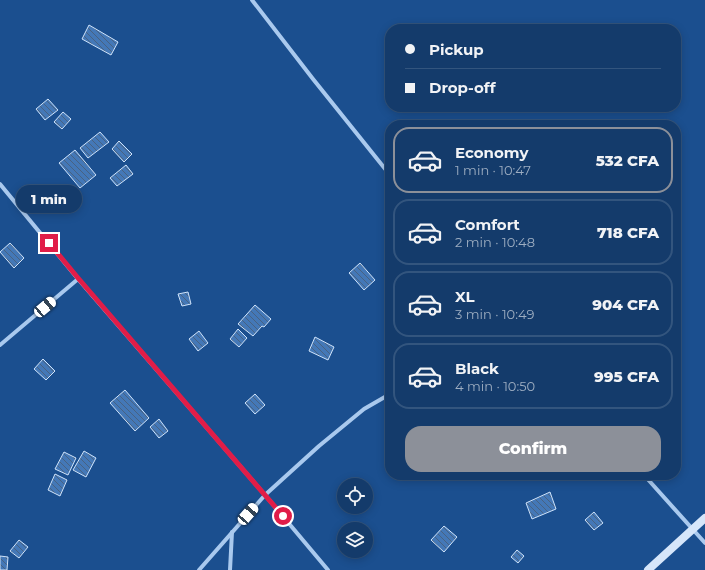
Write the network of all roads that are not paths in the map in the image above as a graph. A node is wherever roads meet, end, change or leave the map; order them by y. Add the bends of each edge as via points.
1 (252, 0) edge
2 (385, 169) edge
3 (0, 184) edge
4 (78, 278) junction
5 (0, 345) edge
6 (385, 397) edge
7 (649, 480) edge
8 (265, 495) junction
9 (705, 518) edge
10 (694, 530) junction
11 (232, 532) junction
12 (705, 542) edge
13 (199, 570) edge
14 (230, 570) edge
15 (328, 570) edge
16 (648, 570) edge

1 - 2 street
3 - 4 street
4 - 5 street
4 - 8 street
6 - 8 street via 364,409
7 - 10 street
8 - 11 street
8 - 15 street
9 - 10 street
10 - 12 street
10 - 16 street
11 - 13 street
11 - 14 street

